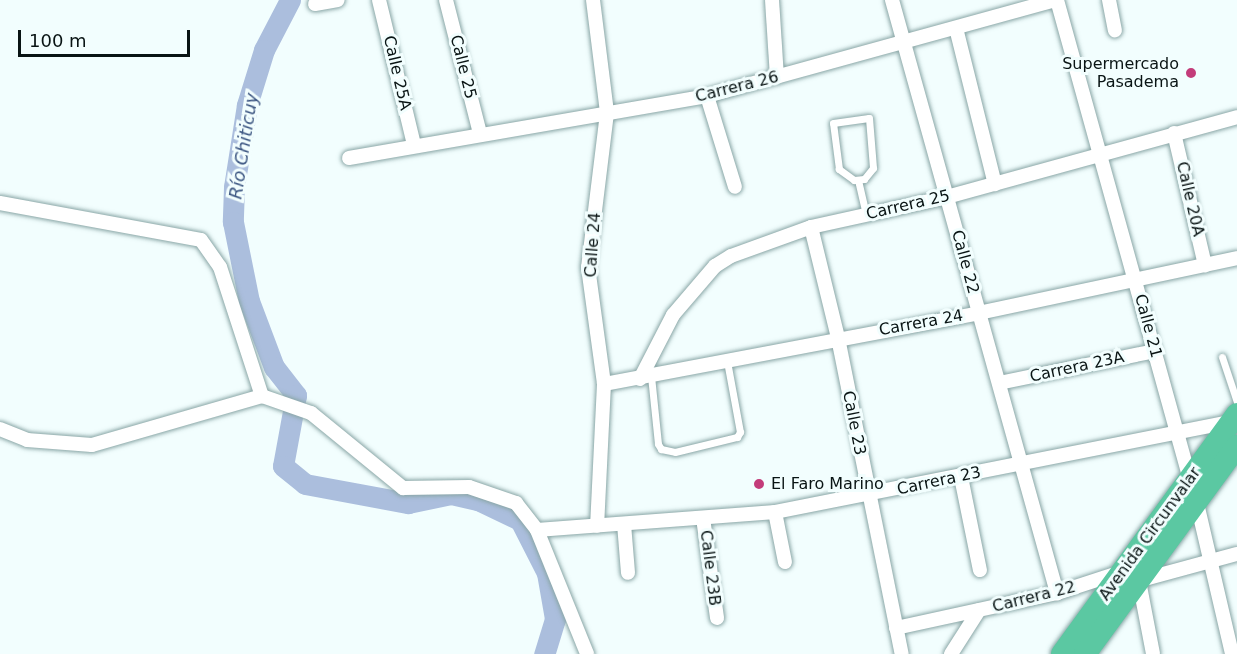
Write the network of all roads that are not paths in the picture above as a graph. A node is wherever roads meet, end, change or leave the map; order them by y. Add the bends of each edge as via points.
1 (338, 0) edge
2 (379, 0) edge
3 (446, 0) edge
4 (592, 0) edge
5 (772, 0) edge
6 (892, 0) edge
7 (1056, 0) edge
8 (1108, 0) edge
9 (315, 4) dead end
10 (956, 28) junction
11 (1115, 30) dead end
12 (904, 42) junction
13 (777, 77) junction
14 (707, 96) junction
15 (607, 113) junction
16 (1237, 117) edge
17 (480, 133) junction
18 (1174, 133) junction
19 (414, 145) junction
20 (1100, 155) junction
21 (349, 158) dead end
22 (858, 180) junction
23 (995, 184) junction
24 (735, 187) dead end
25 (947, 197) junction
26 (0, 203) edge
27 (866, 215) junction
28 (811, 227) junction
29 (1237, 258) edge
30 (1205, 265) junction
31 (1135, 278) junction
32 (979, 313) junction
33 (838, 338) junction
34 (1155, 351) junction
35 (1222, 357) dead end
36 (727, 361) junction
37 (646, 378) junction
38 (999, 383) junction
39 (604, 384) junction
40 (262, 396) junction
41 (1235, 413) edge
42 (0, 429) edge
43 (1178, 433) junction
44 (1237, 446) edge
45 (1023, 464) junction
46 (961, 477) junction
47 (1193, 490) junction
48 (868, 496) junction
49 (775, 512) junction
50 (704, 518) junction
51 (624, 524) junction
52 (597, 526) junction
53 (537, 530) junction
54 (1237, 554) edge
55 (1211, 559) junction
56 (785, 562) dead end
57 (980, 570) dead end
58 (628, 573) dead end
59 (1130, 577) junction
60 (1057, 593) junction
61 (979, 610) junction
62 (717, 618) dead end
63 (1237, 622) edge
64 (896, 628) junction
65 (1230, 647) edge
66 (1070, 653) edge
67 (587, 654) edge
68 (902, 654) edge
69 (951, 654) edge
70 (1153, 654) edge

1 - 9 street
2 - 19 street, Calle 25A
3 - 17 street, Calle 25
4 - 15 street, Calle 24
5 - 13 street
6 - 12 street, Calle 22
7 - 10 street, Carrera 26
7 - 20 street, Calle 21
8 - 11 street
10 - 12 street, Carrera 26
10 - 23 street
12 - 13 street, Carrera 26
12 - 25 street, Calle 22
13 - 14 street, Carrera 26
14 - 15 street, Carrera 26
14 - 24 street
15 - 17 street, Carrera 26
15 - 39 street, Calle 24 via 588,267
16 - 18 street, Carrera 25
17 - 19 street, Carrera 26
18 - 20 street, Carrera 25
18 - 30 street, Calle 20A
19 - 21 street, Carrera 26
20 - 23 street, Carrera 25
20 - 31 street, Calle 21
22 - 22 lane via 844,176 839,169 833,123 869,118 873,168
22 - 27 lane
23 - 25 street, Carrera 25
25 - 27 street, Carrera 25
25 - 32 street, Calle 22
26 - 40 street via 201,240 220,267
27 - 28 street, Carrera 25
28 - 33 street, Calle 23
28 - 37 street, Carrera 25 via 731,256 716,266 673,315
29 - 30 street, Carrera 24
30 - 31 street, Carrera 24
31 - 32 street, Carrera 24
31 - 34 street, Calle 21
32 - 33 street, Carrera 24
32 - 38 street, Calle 22
33 - 36 street, Carrera 24
33 - 48 street, Calle 23
34 - 38 street, Carrera 23A
34 - 43 street, Calle 21
35 - 41 lane
36 - 37 street, Carrera 24
36 - 37 lane via 740,432 737,437 675,452 661,449 658,444
37 - 39 street, Carrera 24
38 - 45 street, Calle 22
39 - 52 street, Calle 24
40 - 42 street via 92,445 27,440
40 - 53 street via 311,413 403,488 469,486 516,503
41 - 43 street, Carrera 23
41 - 47 highway, Avenida Circunvalar
43 - 45 street, Carrera 23
43 - 47 street, Calle 21
44 - 47 highway, Avenida Circunvalar
45 - 46 street, Carrera 23
45 - 60 street, Calle 22
46 - 48 street, Carrera 23
46 - 57 street
47 - 55 street, Calle 21
47 - 59 highway, Avenida Circunvalar
48 - 49 street, Carrera 23
48 - 64 street, Calle 23
49 - 50 street, Carrera 23
49 - 56 street
50 - 51 street, Carrera 23
50 - 62 street, Calle 23B
51 - 52 street, Carrera 23
51 - 58 street
52 - 53 street, Carrera 23
53 - 67 street
54 - 55 street, Carrera 22
55 - 59 street, Carrera 22
55 - 65 street, Calle 21
59 - 60 street, Carrera 22
59 - 66 highway, Avenida Circunvalar
59 - 70 street
60 - 61 street, Carrera 22
61 - 64 street, Carrera 22
61 - 69 street
63 - 65 street
64 - 68 street, Calle 23

